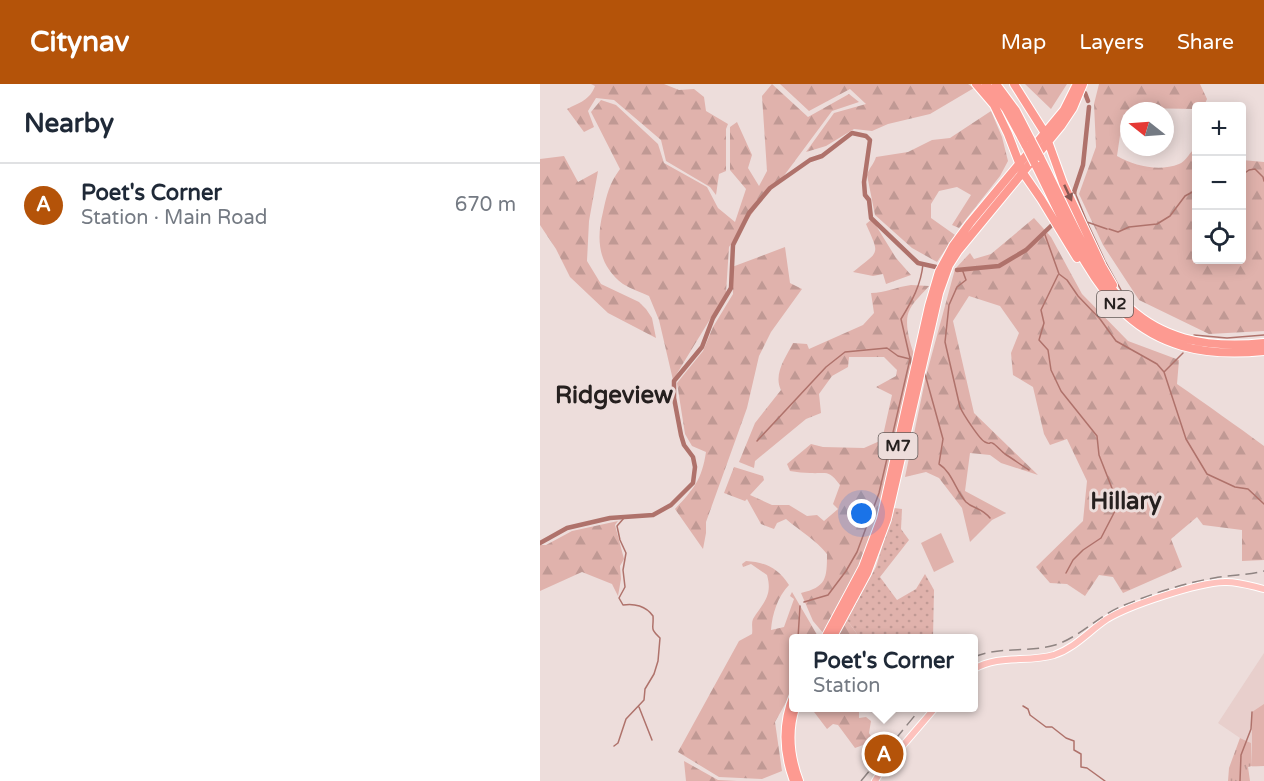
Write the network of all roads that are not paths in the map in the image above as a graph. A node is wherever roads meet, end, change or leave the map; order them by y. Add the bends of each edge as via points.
1 (976, 84) edge
2 (986, 84) edge
3 (996, 84) edge
4 (1014, 84) edge
5 (1077, 84) edge
6 (1083, 84) edge
7 (1029, 105) junction
8 (1057, 120) junction
9 (1008, 134) junction
10 (1049, 140) junction
11 (1028, 143) junction
12 (1037, 161) junction
13 (1020, 164) junction
14 (1023, 173) junction
15 (1010, 177) junction
16 (1005, 194) junction
17 (1041, 199) junction
18 (1128, 316) junction
19 (1183, 338) junction
20 (1264, 343) edge
21 (1264, 351) edge
22 (1264, 589) edge
23 (828, 634) edge
24 (835, 634) edge
25 (978, 666) edge
26 (789, 711) edge
27 (794, 712) edge
28 (932, 712) edge
29 (794, 781) edge
30 (799, 781) edge
31 (875, 781) edge

1 - 9 highway via 994,105
2 - 11 highway, N2
3 - 11 highway, N2 via 1016,111
4 - 7 highway
5 - 8 highway, M7
6 - 10 highway, M7 via 1073,108
7 - 8 highway via 1044,122
7 - 10 highway
8 - 10 highway, M7
9 - 13 highway
9 - 15 highway via 1013,158
10 - 13 highway, M7
10 - 14 highway, M7
10 -> 19 highway via 1063,183 1118,292 1141,314
11 - 12 highway, N2, bridge
12 - 18 highway, N2 via 1094,279
12 - 19 highway, N2 via 1106,284 1145,320
13 - 14 highway
13 - 15 highway, M7
14 - 16 highway, M7
14 - 17 highway
15 - 23 highway, M7 via 970,223 939,272 881,519 863,567
16 - 17 highway via 1024,183
16 - 24 highway, M7 via 967,238 945,274 887,519 867,573
17 - 18 highway via 1087,275 1114,307
18 - 21 highway, N2 via 1157,336 1190,348 1222,353
19 - 20 highway, N2 via 1218,345
22 - 25 main road via 1229,582 1201,585 1120,612 1056,654 1038,659 997,660
26 - 29 highway via 785,745
27 - 30 highway via 791,754
28 - 31 main road

